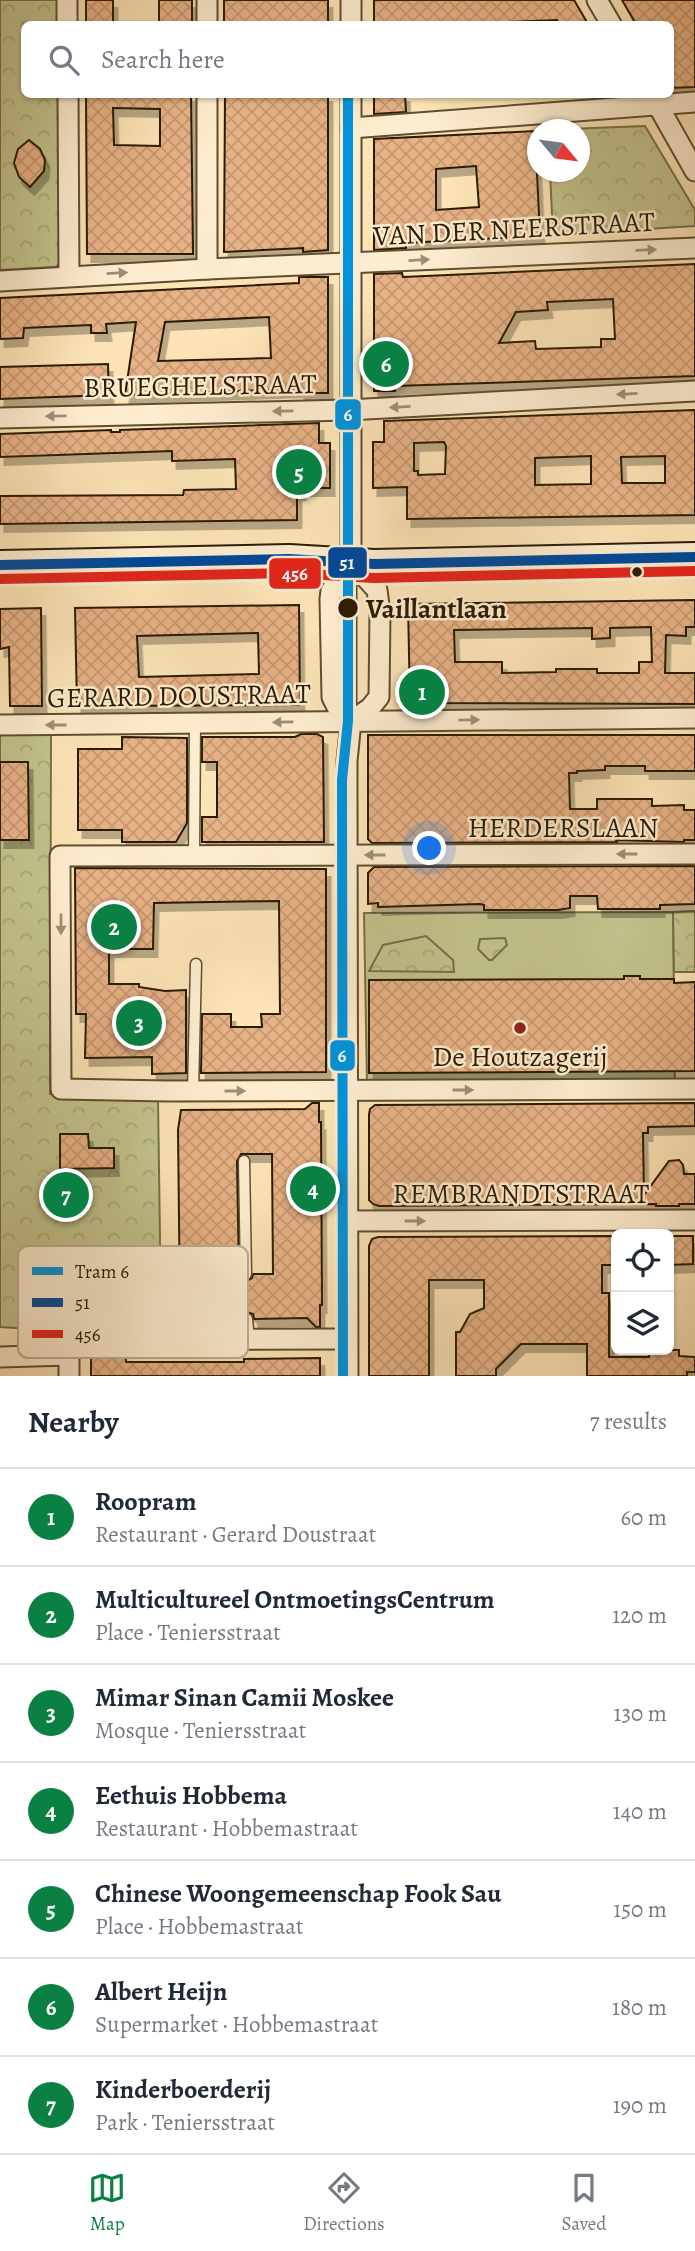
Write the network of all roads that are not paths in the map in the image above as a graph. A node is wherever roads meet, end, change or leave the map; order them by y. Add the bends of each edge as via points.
1 (67, 0) edge
2 (208, 0) edge
3 (351, 0) edge
4 (597, 0) edge
5 (67, 21) edge
6 (208, 21) edge
7 (351, 21) edge
8 (609, 21) edge
9 (68, 98) edge
10 (207, 98) edge
11 (351, 98) edge
12 (654, 99) edge
13 (695, 102) edge
14 (351, 128) junction
15 (695, 171) edge
16 (695, 248) edge
17 (351, 263) junction
18 (208, 269) junction
19 (69, 276) junction
20 (0, 281) edge
21 (695, 391) edge
22 (352, 410) junction
23 (0, 418) edge
24 (695, 557) edge
25 (351, 562) junction
26 (0, 565) edge
27 (695, 718) edge
28 (351, 721) junction
29 (195, 723) junction
30 (0, 726) edge
31 (695, 854) edge
32 (194, 856) junction
33 (347, 856) junction
34 (196, 964) dead end
35 (695, 1089) edge
36 (193, 1091) junction
37 (347, 1091) junction
38 (244, 1161) dead end
39 (695, 1220) edge
40 (347, 1221) junction
41 (627, 1227) edge
42 (246, 1246) edge
43 (348, 1339) junction
44 (248, 1340) edge
45 (18, 1356) edge
46 (0, 1357) edge
47 (69, 1358) edge
48 (69, 1376) edge
49 (348, 1376) edge

1 - 5 street
2 - 6 street
3 - 7 street
4 - 8 street
9 - 19 street
10 - 18 street
11 - 14 street
12 - 13 street
12 - 14 street
12 - 15 street
14 - 17 street
17 -> 16 street, VAN DER NEERSTRAAT
17 - 18 street, VAN DER NEERSTRAAT
17 - 22 street
19 -> 18 street, VAN DER NEERSTRAAT
19 - 20 street, VAN DER NEERSTRAAT
21 -> 22 street, BRUEGHELSTRAAT
22 -> 23 street, BRUEGHELSTRAAT
22 - 25 street
24 - 25 main road
25 - 26 main road via 289,559
25 - 28 street via 330,599 332,697
25 - 28 street via 377,590 380,613 379,697
28 -> 27 street, GERARD DOUSTRAAT
28 -> 29 street, GERARD DOUSTRAAT
28 - 33 street
29 -> 30 street, GERARD DOUSTRAAT
29 - 32 lane
31 -> 33 street, HERDERSLAAN
32 - 33 street, HERDERSLAAN
32 -> 36 street, HERDERSLAAN via 60,856 61,1089
33 - 37 street
34 - 36 lane
37 -> 35 street
36 -> 37 street
37 - 40 street
38 - 42 lane
39 - 41 street, REMBRANDTSTRAAT
40 -> 41 street, REMBRANDTSTRAAT
40 - 43 street
43 - 44 street
43 - 49 street
45 - 46 street
47 - 48 street

